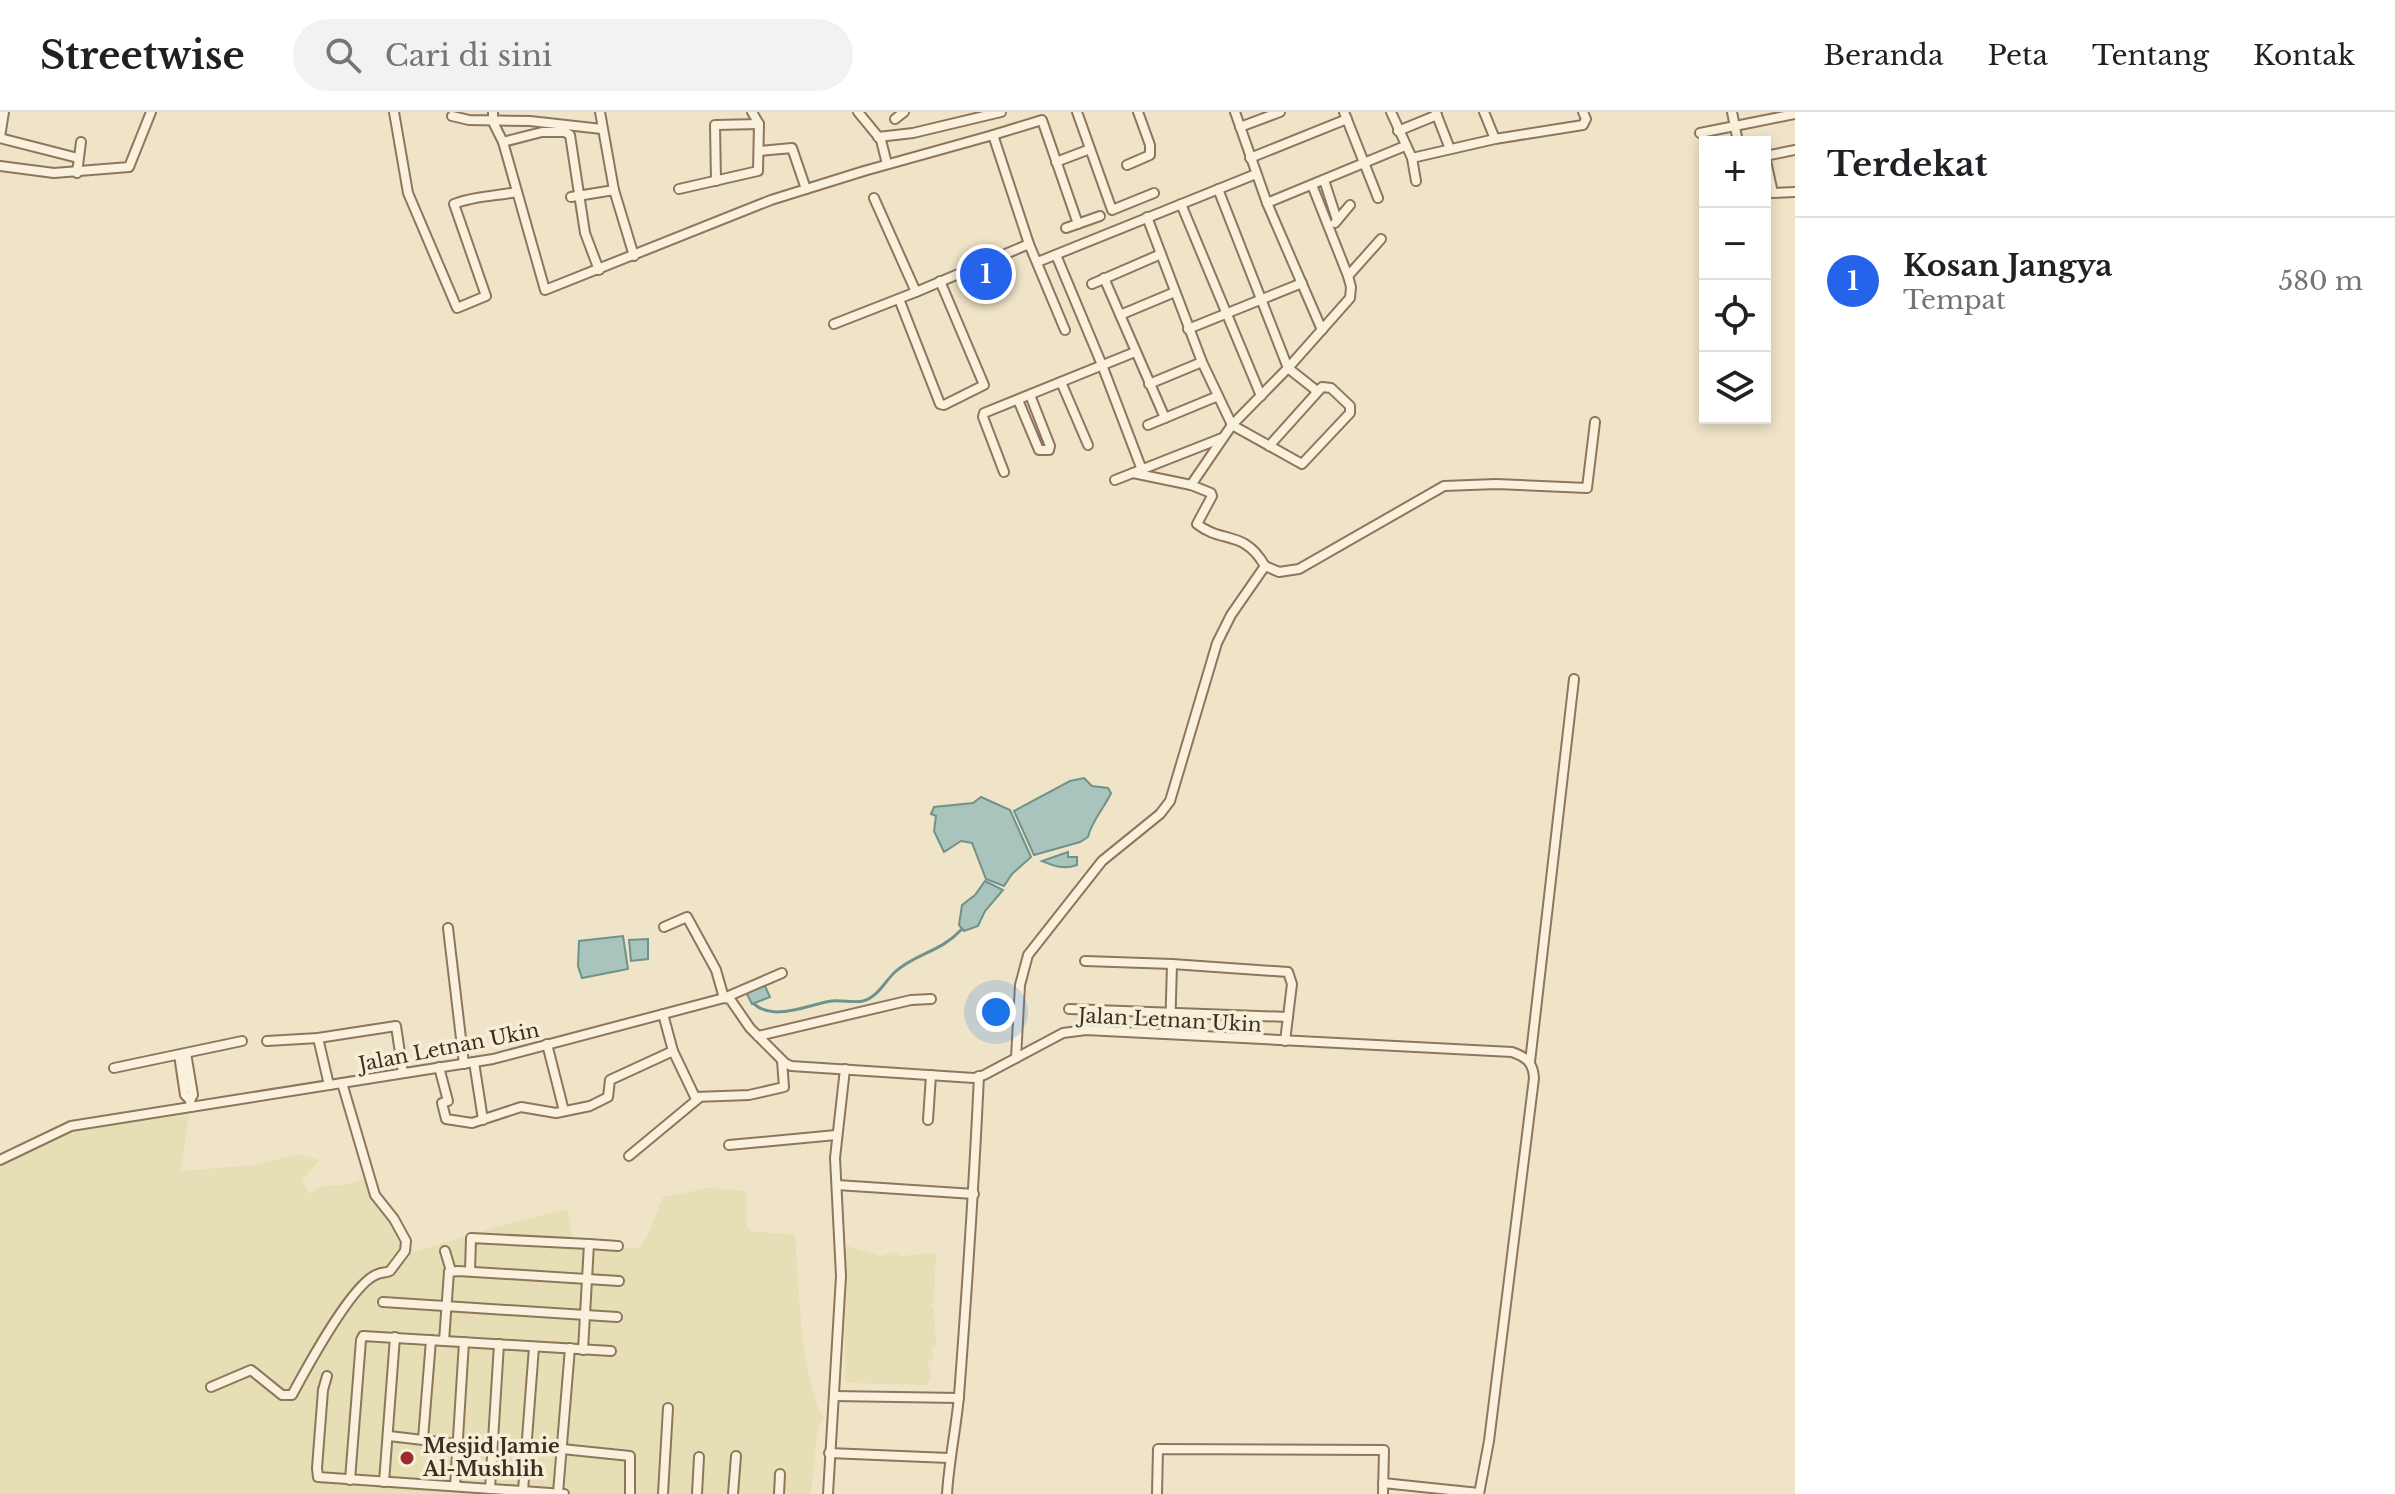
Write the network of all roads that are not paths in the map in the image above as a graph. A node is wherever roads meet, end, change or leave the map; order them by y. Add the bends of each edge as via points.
1 (4, 112) edge
2 (151, 112) edge
3 (394, 112) edge
4 (564, 112) edge
5 (600, 112) edge
6 (752, 112) edge
7 (858, 112) edge
8 (904, 112) edge
9 (1001, 112) edge
10 (1077, 112) edge
11 (1138, 112) edge
12 (1235, 112) edge
13 (1280, 112) edge
14 (1391, 112) edge
15 (1484, 112) edge
16 (1583, 112) edge
17 (1732, 112) edge
18 (1436, 114) edge
19 (1795, 114) edge
20 (452, 116) dead end
21 (1041, 116) edge
22 (1345, 116) edge
23 (493, 117) edge
24 (895, 119) dead end
25 (563, 124) junction
26 (759, 124) junction
27 (1735, 125) junction
28 (1240, 127) junction
29 (1398, 131) junction
30 (602, 132) junction
31 (1700, 133) dead end
32 (993, 135) junction
33 (1737, 136) edge
34 (878, 137) junction
35 (0, 138) edge
36 (1495, 139) junction
37 (81, 142) dead end
38 (503, 142) junction
39 (1405, 146) junction
40 (1090, 149) junction
41 (1450, 149) junction
42 (1795, 150) edge
43 (760, 151) junction
44 (1771, 155) edge
45 (78, 158) junction
46 (1250, 158) junction
47 (1412, 158) junction
48 (1056, 162) junction
49 (1364, 163) junction
50 (887, 164) junction
51 (1127, 165) dead end
52 (0, 166) edge
53 (77, 173) junction
54 (1256, 174) junction
55 (1324, 180) junction
56 (716, 181) junction
57 (1416, 181) dead end
58 (1771, 184) edge
59 (1312, 185) junction
60 (679, 189) dead end
61 (806, 189) junction
62 (1218, 189) junction
63 (614, 190) junction
64 (517, 192) junction
65 (1795, 192) edge
66 (1154, 193) dead end
67 (576, 197) junction
68 (874, 198) dead end
69 (1378, 198) dead end
70 (1267, 203) junction
71 (1181, 204) junction
72 (1350, 205) dead end
73 (1100, 216) dead end
74 (1147, 217) junction
75 (1337, 220) junction
76 (1078, 224) junction
77 (1066, 228) dead end
78 (1330, 230) junction
79 (1381, 239) dead end
80 (1029, 244) junction
81 (1161, 254) junction
82 (1056, 255) junction
83 (634, 256) junction
84 (1040, 261) dead end
85 (599, 270) junction
86 (1348, 276) junction
87 (1104, 278) junction
88 (940, 281) junction
89 (1302, 283) junction
90 (1092, 284) dead end
91 (916, 292) junction
92 (1175, 292) junction
93 (899, 299) junction
94 (1261, 300) junction
95 (1226, 314) junction
96 (1120, 315) junction
97 (834, 324) dead end
98 (1188, 329) junction
99 (1065, 330) dead end
100 (1322, 330) junction
101 (1135, 352) junction
102 (1202, 362) junction
103 (1102, 365) junction
104 (1288, 368) junction
105 (1061, 382) junction
106 (1149, 384) junction
107 (1317, 391) junction
108 (1030, 395) junction
109 (1218, 396) junction
110 (1261, 396) junction
111 (1018, 400) junction
112 (1165, 418) junction
113 (1595, 422) dead end
114 (1148, 425) dead end
115 (1232, 425) junction
116 (1222, 438) junction
117 (1088, 445) dead end
118 (1269, 446) junction
119 (1004, 472) dead end
120 (1138, 472) junction
121 (1115, 480) dead end
122 (1191, 485) junction
123 (1265, 566) junction
124 (1574, 679) dead end
125 (664, 927) dead end
126 (448, 928) dead end
127 (1085, 961) dead end
128 (1172, 964) junction
129 (782, 973) dead end
130 (724, 998) junction
131 (931, 999) dead end
132 (1069, 1009) dead end
133 (1171, 1013) junction
134 (663, 1014) junction
135 (1288, 1017) junction
136 (1170, 1034) junction
137 (758, 1036) junction
138 (318, 1038) junction
139 (242, 1041) dead end
140 (267, 1041) dead end
141 (1285, 1041) junction
142 (547, 1044) junction
143 (673, 1051) junction
144 (182, 1054) junction
145 (1016, 1058) junction
146 (782, 1060) junction
147 (1530, 1062) junction
148 (469, 1063) junction
149 (439, 1067) junction
150 (114, 1068) dead end
151 (845, 1069) junction
152 (403, 1073) junction
153 (931, 1075) junction
154 (979, 1076) junction
155 (342, 1083) junction
156 (329, 1085) junction
157 (699, 1098) junction
158 (190, 1103) junction
159 (564, 1111) junction
160 (483, 1120) junction
161 (928, 1120) dead end
162 (836, 1135) junction
163 (729, 1145) dead end
164 (629, 1156) dead end
165 (0, 1160) edge
166 (837, 1185) junction
167 (974, 1194) junction
168 (589, 1244) junction
169 (618, 1246) dead end
170 (445, 1251) dead end
171 (470, 1271) junction
172 (449, 1272) junction
173 (587, 1280) junction
174 (619, 1281) dead end
175 (383, 1302) dead end
176 (445, 1306) junction
177 (584, 1315) junction
178 (617, 1317) dead end
179 (395, 1337) junction
180 (431, 1340) junction
181 (444, 1341) junction
182 (464, 1342) junction
183 (499, 1344) junction
184 (534, 1347) junction
185 (570, 1348) junction
186 (583, 1350) junction
187 (611, 1351) dead end
188 (327, 1376) dead end
189 (211, 1387) dead end
190 (834, 1396) junction
191 (959, 1398) junction
192 (668, 1408) dead end
193 (389, 1436) junction
194 (423, 1439) junction
195 (457, 1444) junction
196 (562, 1449) junction
197 (829, 1453) junction
198 (736, 1456) dead end
199 (699, 1457) dead end
200 (949, 1458) junction
201 (780, 1474) dead end
202 (350, 1480) junction
203 (384, 1482) junction
204 (1383, 1483) junction
205 (455, 1486) junction
206 (490, 1489) junction
207 (439, 1490) edge
208 (523, 1491) junction
209 (1479, 1493) edge
210 (561, 1494) edge
211 (630, 1494) edge
212 (663, 1494) edge
213 (697, 1494) edge
214 (733, 1494) edge
215 (779, 1494) edge
216 (828, 1494) edge
217 (947, 1494) edge
218 (1157, 1494) edge
219 (1383, 1494) edge

1 - 35 street
2 - 53 street via 131,165
3 - 64 street via 408,193 457,308 486,296 454,204
4 - 25 street
5 - 30 street
6 - 26 street
7 - 34 street
8 - 24 street
9 - 34 street
10 - 40 street
11 - 51 street via 1150,155
12 - 28 street
13 - 28 street
14 - 29 street
15 - 36 street
16 - 36 street via 1583,125
17 - 27 street
18 - 29 street
18 - 41 street
19 - 27 street
20 - 23 street
21 - 32 street
21 - 48 street
22 - 46 street
22 - 49 street
23 - 25 street
23 - 38 street
25 - 30 street
26 - 43 street
26 - 56 street via 715,125
27 - 31 street
27 - 33 street
28 - 46 street
29 - 39 street
30 - 63 street
32 - 50 street
32 - 80 street
34 - 50 street
35 - 45 street
36 - 41 street
37 - 45 street
38 - 64 street
38 - 67 street via 542,132 568,133
39 - 47 street
39 - 49 street
40 - 48 street
40 - 66 street via 1112,210
41 - 47 street
42 - 44 street
43 - 56 street via 758,171
43 - 61 street via 792,148
45 - 53 street
46 - 54 street
47 - 57 street
48 - 76 street
49 - 55 street
49 - 69 street
50 - 61 street
52 - 53 street
54 - 62 street
54 - 70 street
55 - 59 street
55 - 75 street
56 - 60 street
58 - 65 street via 1773,193
59 - 70 street
59 - 78 street
61 - 83 street
62 - 71 street
62 - 94 street
63 - 67 street
63 - 83 street
64 - 85 street via 543,289
67 - 85 street
68 - 91 street
70 - 89 street
71 - 74 street
71 - 95 street
72 - 75 street
73 - 76 street
74 - 81 street
74 - 82 street
75 - 78 street
76 - 77 street
78 - 86 street
79 - 86 street
80 - 88 street
80 - 99 street
81 - 87 street
81 - 92 street
82 - 84 street
82 - 103 street
83 - 85 street
86 - 100 street via 1350,298
87 - 90 street
87 - 96 street
88 - 91 street
88 - 93 street via 984,385 944,405
89 - 94 street
89 - 100 street
91 - 93 street
92 - 96 street
92 - 98 street
93 - 97 street
94 - 95 street
94 - 104 street
95 - 98 street
95 - 110 street
96 - 101 street
98 - 102 street
100 - 104 street
101 - 103 street
101 - 106 street
102 - 106 street
102 - 109 street
103 - 105 street
103 - 120 street
104 - 107 street
104 - 110 street
105 - 108 street
105 - 117 street
106 - 112 street
107 - 118 street
107 - 118 street via 1331,388 1350,406 1350,413 1304,463
108 - 111 street
108 - 111 street via 1049,450 1039,450
109 - 112 street
109 - 115 street
110 - 115 street
111 - 119 street via 983,415
112 - 114 street
113 - 123 street via 1587,488 1444,486 1299,569 1279,572
115 - 116 street
115 - 118 street
116 - 120 street
116 - 122 street
120 - 121 street
120 - 122 street
122 - 123 street via 1212,494 1197,524 1239,539
123 - 145 street via 1217,643 1165,808 1102,861 1028,955 1020,985
124 - 147 street
125 - 130 street via 687,917 716,970
126 - 148 street
127 - 128 street
128 - 133 street
128 - 135 street via 1288,972
129 - 130 street, Jalan Letnan Ukin
130 - 134 street, Jalan Letnan Ukin
130 - 137 street
131 - 137 street
132 - 133 street
133 - 135 street
133 - 136 street
134 - 142 street, Jalan Letnan Ukin
134 - 143 street
135 - 141 street
136 - 141 street, Jalan Letnan Ukin
136 - 145 street, Jalan Letnan Ukin via 1067,1031
137 - 146 street
138 - 140 street
138 - 152 street via 396,1026
138 - 156 street
139 - 144 street
141 - 147 street, Jalan Letnan Ukin via 1512,1052
142 - 148 street, Jalan Letnan Ukin
142 - 159 street
143 - 157 street
143 - 159 street via 610,1080 610,1094 598,1103
144 - 150 street
144 - 158 street
145 - 154 street, Jalan Letnan Ukin
146 - 151 street, Jalan Letnan Ukin via 791,1066
146 - 157 street via 784,1087
147 - 209 street via 1534,1078
148 - 149 street, Jalan Letnan Ukin
148 - 160 street
149 - 152 street, Jalan Letnan Ukin
149 - 160 street via 448,1101 442,1103 446,1119
151 - 153 street, Jalan Letnan Ukin
151 - 162 street
152 - 155 street, Jalan Letnan Ukin
153 - 154 street, Jalan Letnan Ukin
153 - 161 street
154 - 167 street
155 - 156 street, Jalan Letnan Ukin
155 - 189 street via 375,1195 401,1230 405,1251 390,1271 375,1275 351,1301 292,1395 282,1395 251,1370
156 - 158 street, Jalan Letnan Ukin
157 - 164 street
158 - 165 street, Jalan Letnan Ukin via 71,1126
159 - 160 street via 521,1107
162 - 163 street
162 - 166 street
166 - 167 street
166 - 190 street via 841,1276
167 - 191 street
168 - 169 street
168 - 171 street via 471,1238
168 - 173 street
170 - 172 street
171 - 172 street
171 - 173 street
172 - 176 street
173 - 174 street
173 - 177 street
175 - 176 street
176 - 177 street
176 - 181 street
177 - 178 street
177 - 186 street
179 - 180 street
179 - 193 street
179 - 202 street via 367,1335 361,1340
180 - 181 street
180 - 194 street
181 - 182 street
182 - 183 street
182 - 195 street
183 - 184 street
183 - 206 street
184 - 185 street
184 - 208 street
185 - 186 street
185 - 196 street
186 - 187 street
188 - 202 street via 317,1473
190 - 191 street
190 - 197 street
191 - 200 street
192 - 212 street
193 - 194 street
193 - 203 street
194 - 195 street
195 - 205 street
196 - 210 street
196 - 211 street via 630,1456
197 - 200 street
197 - 216 street
198 - 214 street
199 - 213 street
200 - 217 street
201 - 215 street
202 - 203 street
203 - 207 street
204 - 209 street
204 - 218 street via 1384,1450 1158,1449
204 - 219 street
205 - 206 street
205 - 207 street
206 - 208 street
208 - 210 street

